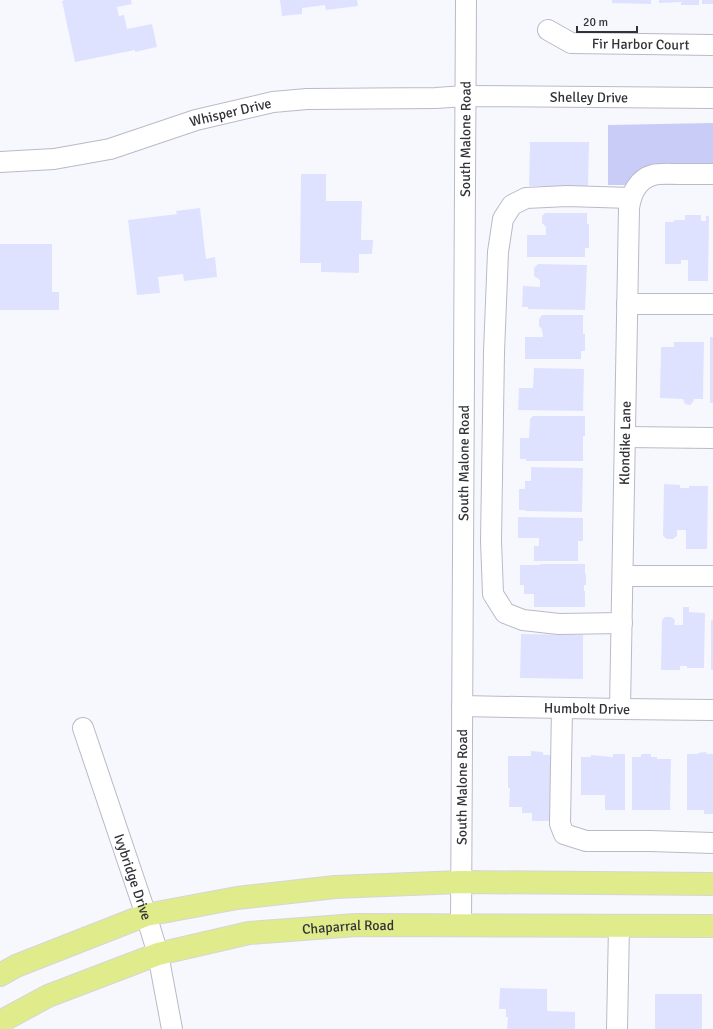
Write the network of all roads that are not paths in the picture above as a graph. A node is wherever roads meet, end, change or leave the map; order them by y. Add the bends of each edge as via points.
1 (466, 0) edge
2 (548, 30) dead end
3 (713, 46) edge
4 (465, 96) junction
5 (713, 98) edge
6 (0, 162) edge
7 (713, 174) edge
8 (630, 198) junction
9 (628, 304) junction
10 (713, 304) edge
11 (625, 437) junction
12 (713, 438) edge
13 (623, 576) junction
14 (713, 576) edge
15 (622, 623) junction
16 (462, 706) junction
17 (562, 708) junction
18 (620, 709) junction
19 (713, 710) edge
20 (83, 728) dead end
21 (713, 843) edge
22 (461, 882) junction
23 (713, 884) edge
24 (146, 915) junction
25 (461, 926) junction
26 (619, 926) junction
27 (713, 926) edge
28 (158, 954) junction
29 (0, 975) edge
30 (0, 1022) edge
31 (172, 1029) edge
32 (617, 1029) edge

1 - 4 street, South Malone Road
2 - 3 street, Fir Harbor Court via 572,43
4 - 5 street, Shelley Drive
4 - 6 street, Whisper Drive via 273,102 196,120 110,149 54,159
4 - 16 street, South Malone Road
7 - 8 street via 653,175 643,180
8 - 9 street, Klondike Lane
8 - 15 street via 526,198 512,205 503,220 499,246 494,352 491,541 493,594 505,613 523,620 559,624
9 - 10 street
9 - 11 street, Klondike Lane
11 - 12 street
11 - 13 street, Klondike Lane
13 - 14 street
13 - 15 street, Klondike Lane
15 - 18 street, Klondike Lane
16 - 17 street, Humbolt Drive
16 - 22 street, South Malone Road
17 - 18 street, Humbolt Drive
17 - 21 street via 560,824 564,834 586,841
18 - 19 street, Humbolt Drive
20 - 24 street, Ivybridge Drive
22 - 23 main road
22 - 24 main road via 335,887 237,898
22 - 25 street, South Malone Road
24 - 28 street, Ivybridge Drive
24 - 29 main road via 16,966
25 - 26 main road, Chaparral Road
25 - 28 main road, Chaparral Road via 356,925 250,933
26 - 27 main road, Chaparral Road
26 - 32 street
28 - 30 main road, Chaparral Road via 48,996
28 - 31 street, Ivybridge Drive

